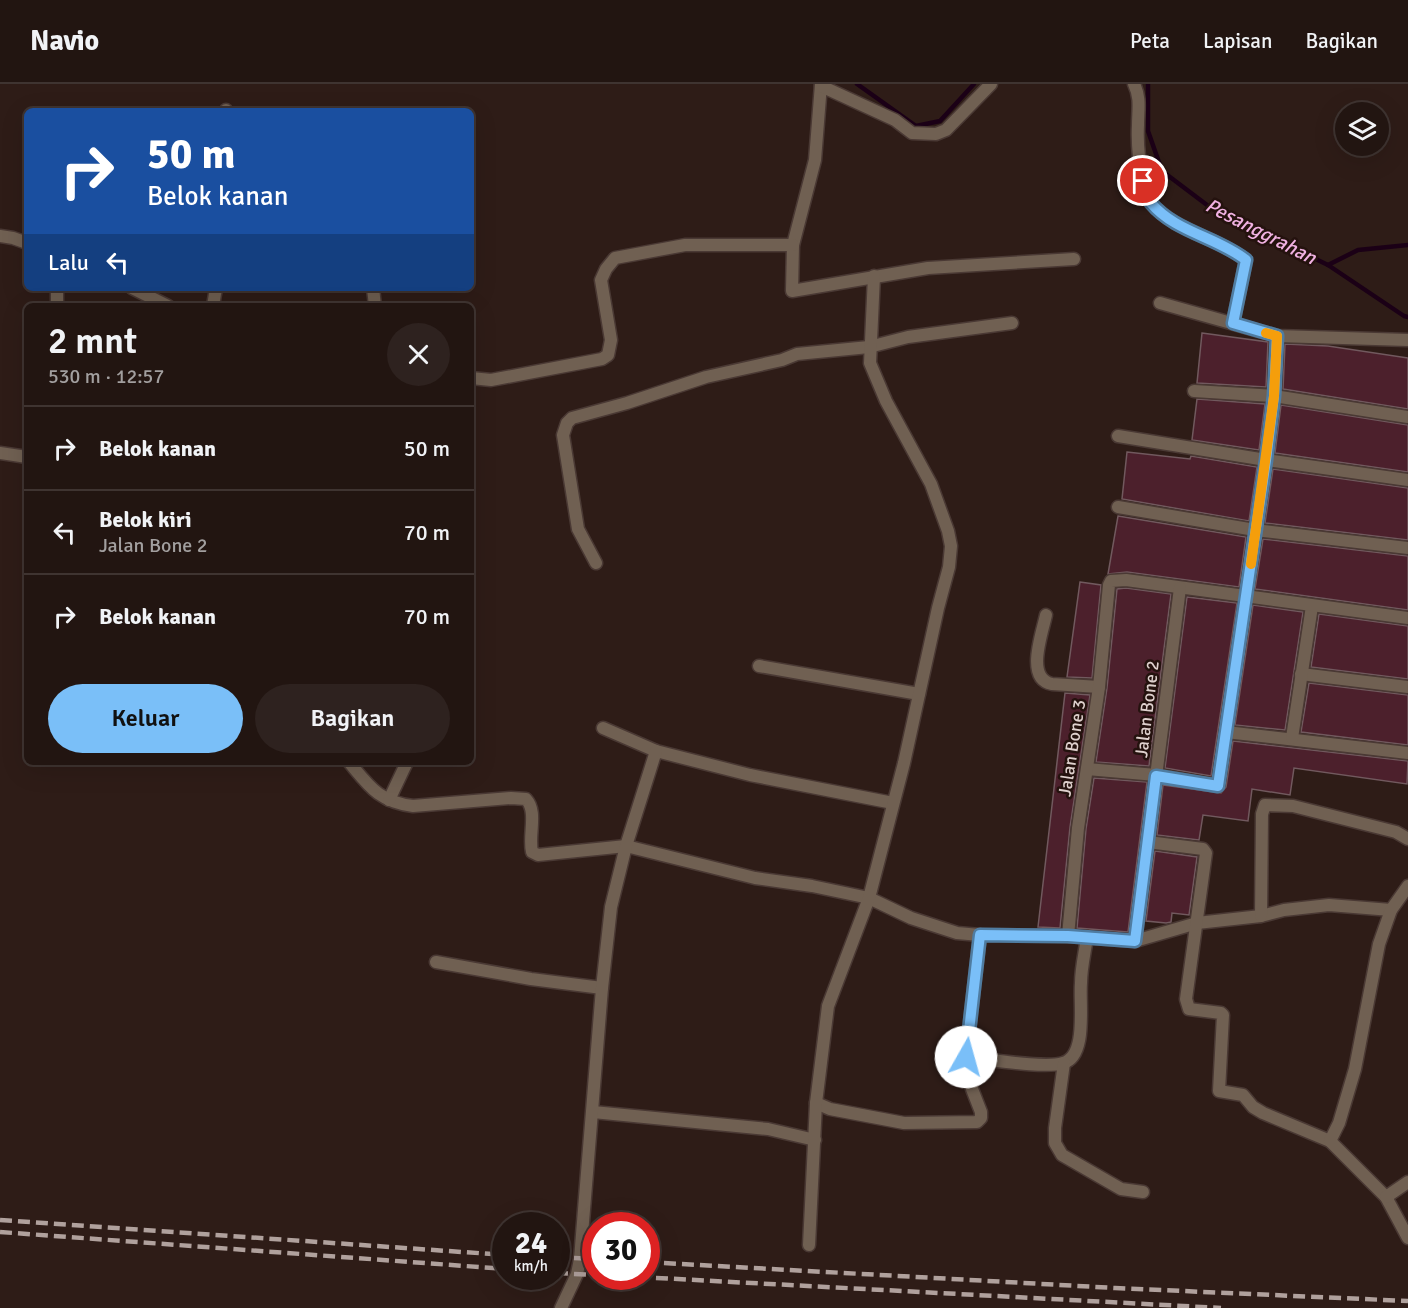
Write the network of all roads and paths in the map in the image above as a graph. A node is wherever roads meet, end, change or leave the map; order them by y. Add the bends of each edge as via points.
1 (991, 84) edge
2 (1134, 84) edge
3 (821, 85) edge
4 (0, 236) edge
5 (24, 242) edge
6 (793, 245) junction
7 (1074, 259) dead end
8 (874, 276) junction
9 (138, 291) edge
10 (162, 303) edge
11 (1160, 303) dead end
12 (1012, 323) dead end
13 (1233, 323) junction
14 (1277, 336) junction
15 (1408, 340) edge
16 (869, 347) junction
17 (474, 378) edge
18 (1194, 392) dead end
19 (1274, 396) junction
20 (1408, 417) edge
21 (1118, 436) dead end
22 (0, 453) edge
23 (24, 457) edge
24 (1266, 460) junction
25 (1408, 480) edge
26 (1118, 507) dead end
27 (1255, 530) junction
28 (1408, 548) edge
29 (596, 563) dead end
30 (1180, 588) junction
31 (1246, 597) junction
32 (1312, 606) junction
33 (1046, 615) dead end
34 (1408, 618) edge
35 (759, 666) dead end
36 (1301, 674) junction
37 (1099, 687) junction
38 (1408, 687) edge
39 (920, 694) junction
40 (603, 728) dead end
41 (1226, 732) junction
42 (1292, 738) junction
43 (656, 751) junction
44 (1408, 753) edge
45 (351, 765) edge
46 (406, 765) edge
47 (1087, 769) junction
48 (1156, 776) junction
49 (389, 800) junction
50 (893, 803) junction
51 (1408, 840) edge
52 (1148, 842) junction
53 (626, 846) junction
54 (1408, 886) edge
55 (869, 898) junction
56 (1391, 910) junction
57 (1261, 916) junction
58 (1197, 923) junction
59 (980, 935) junction
60 (1068, 936) junction
61 (1087, 937) junction
62 (1135, 941) junction
63 (436, 962) dead end
64 (602, 988) junction
65 (966, 1057) junction
66 (1064, 1063) junction
67 (816, 1103) junction
68 (592, 1112) junction
69 (815, 1140) junction
70 (1330, 1141) junction
71 (1408, 1182) edge
72 (1143, 1192) dead end
73 (1386, 1197) junction
74 (1408, 1238) edge
75 (809, 1245) dead end
76 (563, 1304) edge

1 - 3 street via 946,130 936,134 912,133 895,120
2 - 13 street via 1139,96 1140,163 1150,202 1192,232 1246,260
3 - 6 street via 815,160
4 - 5 street
6 - 8 street via 792,291
6 - 17 street via 685,245 615,258 601,280 611,340 608,355 491,380
7 - 8 street via 928,268
8 - 16 street
9 - 10 street
11 - 13 street
12 - 16 street via 908,337
13 - 14 street
14 - 15 street
14 - 19 street
16 - 29 street via 796,354 572,418 563,435 578,529
16 - 39 street via 874,376 931,484 951,546
18 - 19 street
19 - 20 street
19 - 24 street
21 - 24 street
22 - 23 street
24 - 25 street
24 - 27 street
26 - 27 street
27 - 28 street
27 - 31 street
30 - 31 street
30 - 37 street, Jalan Bone 3 via 1111,581
30 - 48 street, Jalan Bone 2
31 - 32 street
31 - 41 street
32 - 34 street
32 - 36 street
33 - 37 street via 1036,667 1039,676 1052,684
35 - 39 street
36 - 38 street
36 - 42 street
37 - 47 street, Jalan Bone 3
39 - 50 street
40 - 43 street
41 - 42 street
41 - 48 street via 1218,786
42 - 44 street
43 - 50 street via 750,775
43 - 53 street
45 - 49 street via 372,790
46 - 49 street
47 - 48 street
47 - 60 street, Jalan Bone 3 via 1077,828
48 - 52 street, Jalan Bone 2
49 - 53 street via 413,806 526,800 531,804 531,852 538,855
50 - 55 street
51 - 57 street via 1396,832 1293,806 1265,805
52 - 58 street via 1205,850
52 - 62 street, Jalan Bone 2
53 - 55 street via 755,878
53 - 64 street via 611,907
54 - 56 street
55 - 59 street via 911,918 957,933
55 - 67 street via 828,1006
56 - 57 street via 1329,905
56 - 70 street via 1379,944 1355,1069
57 - 58 street
58 - 62 street
58 - 70 street via 1186,999 1189,1009 1222,1015 1219,1091 1243,1095 1263,1113
59 - 60 street
59 - 65 street
60 - 61 street
61 - 62 street
61 - 66 street via 1081,982 1081,1033 1072,1058
63 - 64 street
64 - 68 street
65 - 66 street via 1047,1065
65 - 67 street via 981,1112 977,1122 904,1123
66 - 72 street via 1054,1128 1055,1143 1062,1155 1121,1189
67 - 69 street
68 - 69 street via 768,1129
68 - 76 street via 580,1258
69 - 75 street
70 - 73 street
71 - 73 street
73 - 74 street

